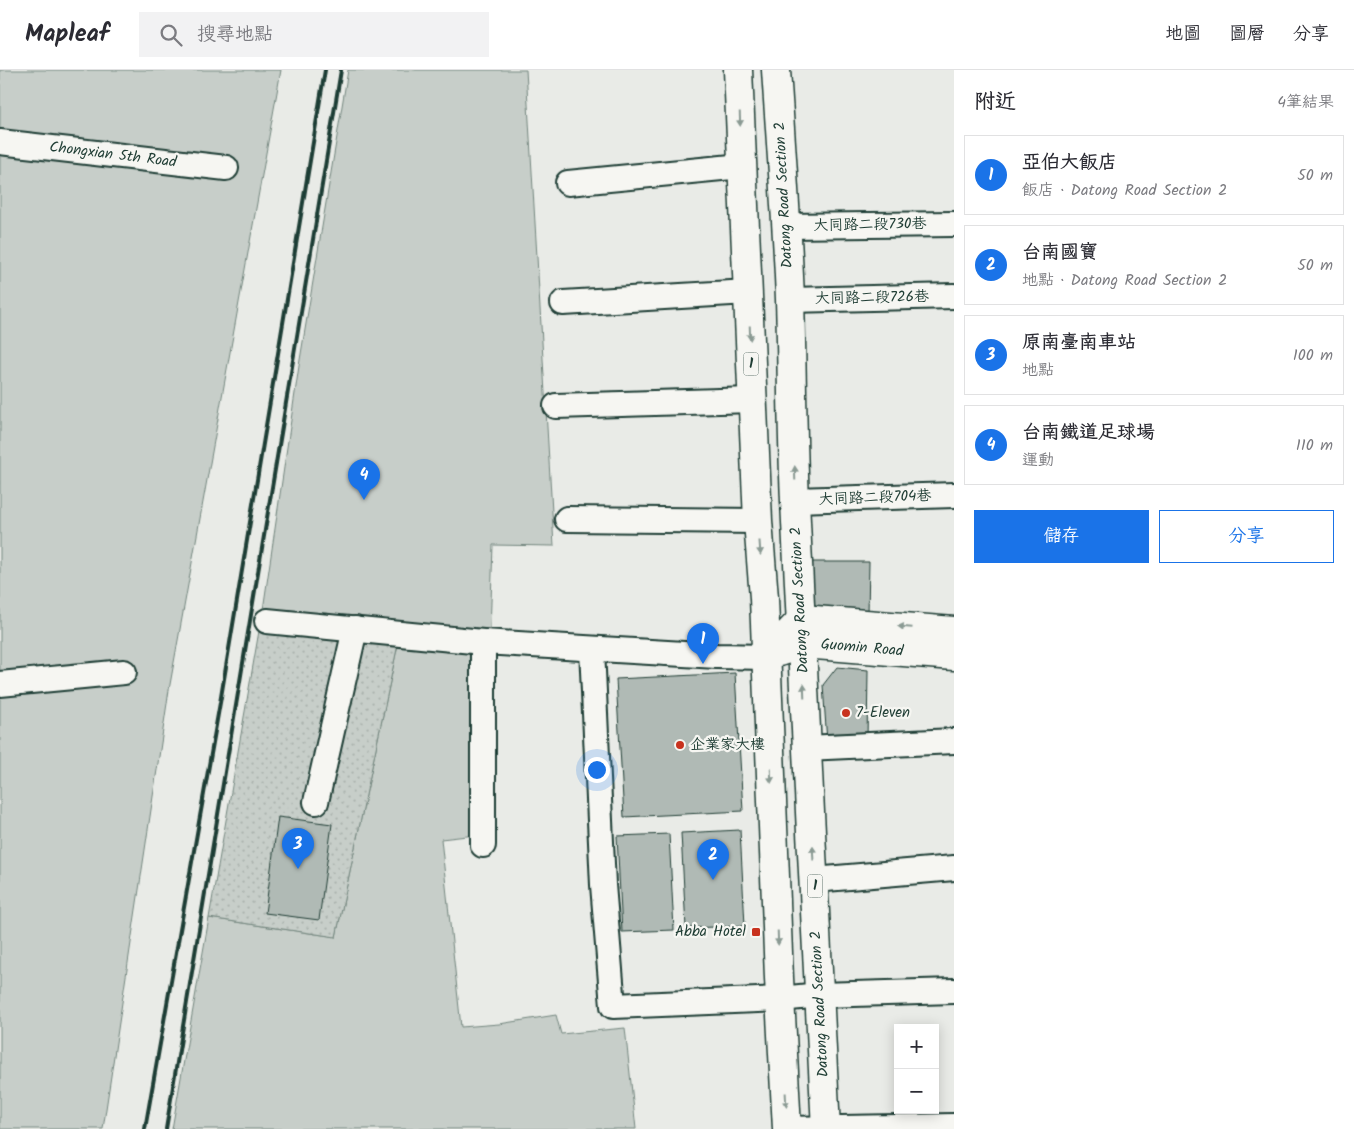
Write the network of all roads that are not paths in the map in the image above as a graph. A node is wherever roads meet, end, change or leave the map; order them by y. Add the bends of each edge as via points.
1 (738, 70) edge
2 (776, 70) edge
3 (0, 142) edge
4 (742, 166) junction
5 (226, 168) dead end
6 (568, 183) dead end
7 (954, 224) edge
8 (786, 226) junction
9 (748, 292) junction
10 (954, 296) edge
11 (790, 300) junction
12 (563, 303) dead end
13 (752, 400) junction
14 (556, 406) dead end
15 (954, 495) edge
16 (795, 500) junction
17 (567, 519) dead end
18 (758, 521) junction
19 (267, 620) dead end
20 (355, 629) junction
21 (802, 631) junction
22 (954, 632) edge
23 (483, 642) junction
24 (592, 649) junction
25 (954, 656) edge
26 (766, 657) junction
27 (124, 672) dead end
28 (0, 684) edge
29 (954, 741) edge
30 (806, 748) junction
31 (316, 802) dead end
32 (483, 845) dead end
33 (954, 868) edge
34 (814, 880) junction
35 (954, 992) edge
36 (820, 996) junction
37 (780, 999) junction
38 (954, 1126) edge
39 (787, 1129) edge
40 (826, 1129) edge

1 -> 4 main road, 1
2 - 8 main road, Datong Road Section 2 / 1
3 - 5 street, Chongxian 5th Road
4 - 6 street
4 - 9 main road, 1
7 - 8 street, 大同路二段730巷
8 - 11 main road, Datong Road Section 2 / 1
9 - 12 street
9 -> 13 main road, 1
10 - 11 street, 大同路二段726巷
16 -> 11 main road, Datong Road Section 2 / 1
13 - 14 street
13 - 18 main road, 1
15 - 16 street, 大同路二段704巷
16 - 21 main road, Datong Road Section 2 / 1
17 - 18 street
18 -> 26 main road, 1
19 - 20 street
20 - 23 street
20 - 31 street
22 -> 21 main road, Guomin Road
21 - 25 main road, Guomin Road
21 - 26 main road, Guomin Road
30 -> 21 main road, Datong Road Section 2 / 1
23 - 24 street
23 - 32 street
24 - 26 street
24 - 37 street via 603,885 613,1006
26 -> 37 main road, 1
27 - 28 street
29 - 30 street
34 -> 30 main road, Datong Road Section 2 / 1
33 - 34 street
34 - 36 main road, Datong Road Section 2 / 1
35 - 36 street
36 - 37 street
36 - 40 main road, Datong Road Section 2 / 1
37 -> 39 main road, 1
38 - 40 street
39 - 40 street

